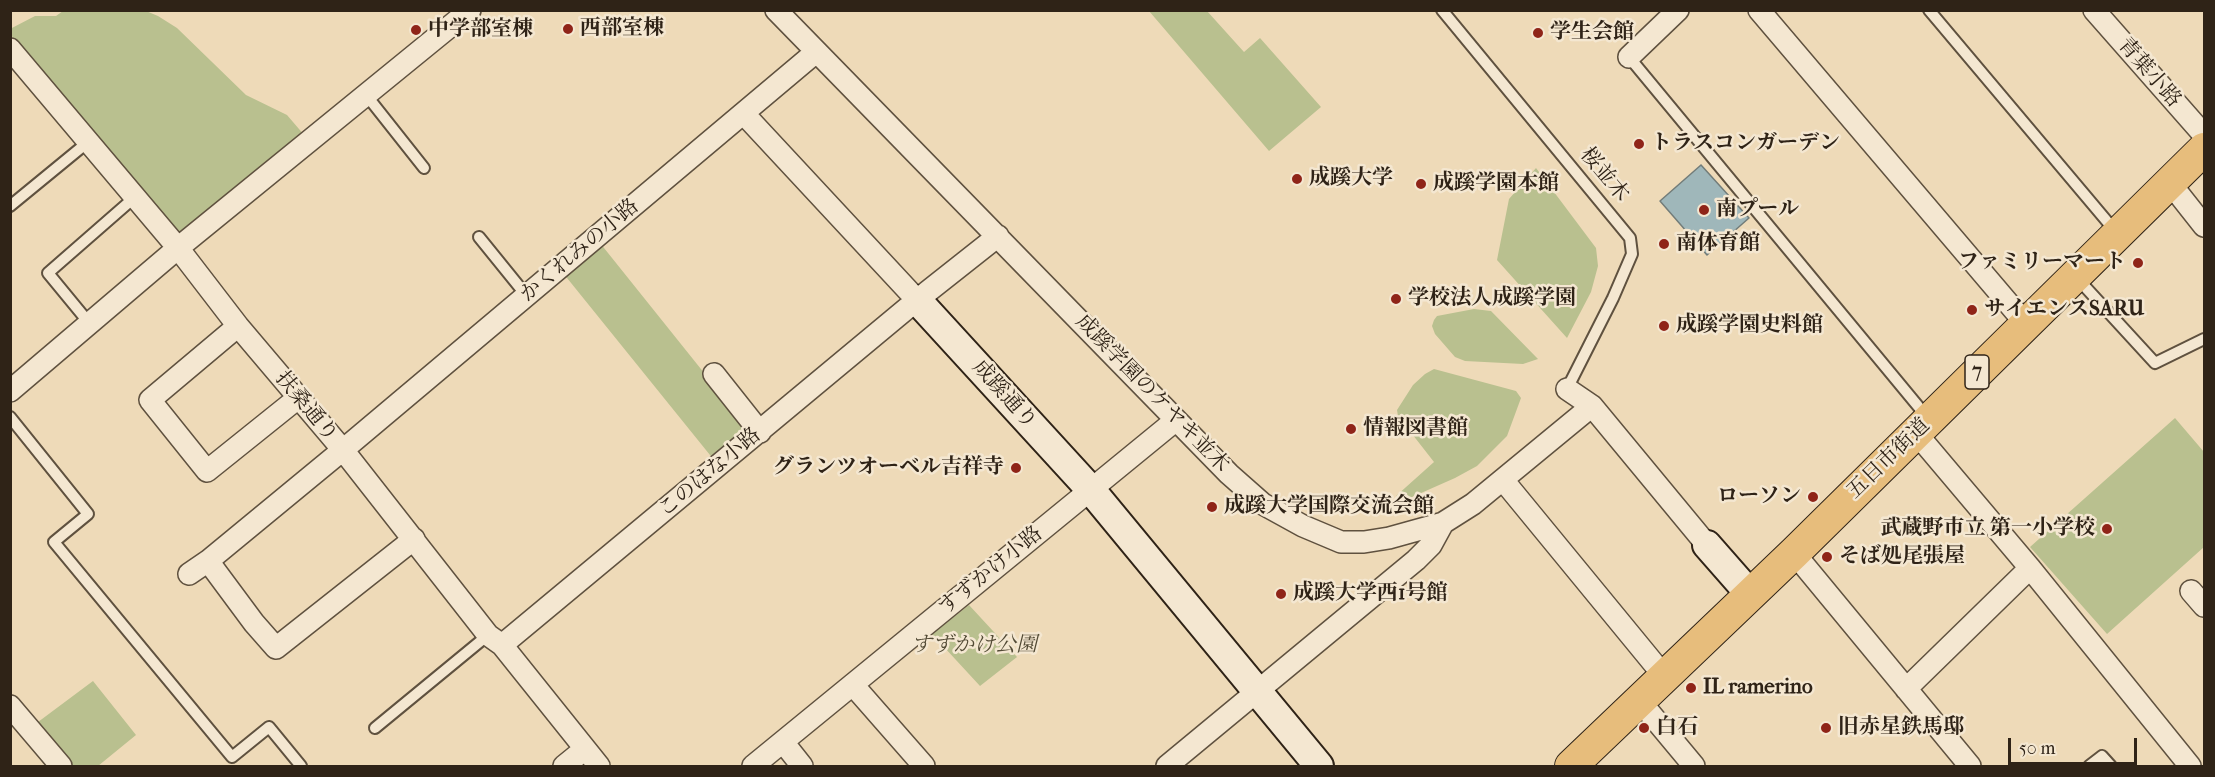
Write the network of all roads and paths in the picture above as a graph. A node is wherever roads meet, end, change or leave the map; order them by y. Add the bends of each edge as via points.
1 (470, 10) edge
2 (776, 10) edge
3 (1442, 10) edge
4 (1678, 10) edge
5 (1759, 10) edge
6 (1929, 10) edge
7 (2094, 10) edge
8 (10, 49) edge
9 (816, 52) junction
10 (1629, 57) joint
11 (367, 96) junction
12 (744, 114) junction
13 (2205, 135) edge
14 (88, 142) junction
15 (2205, 149) edge
16 (424, 168) dead end
17 (2170, 183) junction
18 (135, 197) junction
19 (10, 206) edge
20 (2205, 226) edge
21 (2118, 234) junction
22 (998, 236) junction
23 (479, 237) dead end
24 (178, 248) junction
25 (2075, 276) junction
26 (525, 295) junction
27 (917, 300) junction
28 (90, 324) junction
29 (2026, 324) junction
30 (238, 326) junction
31 (2205, 339) edge
32 (714, 374) dead end
33 (1567, 389) joint
34 (10, 391) edge
35 (298, 398) junction
36 (1592, 406) junction
37 (10, 417) edge
38 (1176, 420) junction
39 (1922, 426) junction
40 (760, 432) junction
41 (343, 450) junction
42 (1503, 480) junction
43 (1091, 490) junction
44 (1443, 523) junction
45 (414, 539) junction
46 (1707, 545) joint
47 (1794, 553) junction
48 (208, 561) junction
49 (2030, 568) junction
50 (189, 574) dead end
51 (1749, 594) junction
52 (495, 640) junction
53 (1664, 676) junction
54 (853, 685) junction
55 (1906, 689) junction
56 (1256, 691) junction
57 (1639, 700) junction
58 (10, 706) edge
59 (375, 728) dead end
60 (783, 742) junction
61 (585, 749) junction
62 (1584, 762) edge
63 (61, 766) edge
64 (302, 766) edge
65 (564, 766) edge
66 (599, 766) edge
67 (753, 766) edge
68 (802, 766) edge
69 (924, 766) edge
70 (1167, 766) edge
71 (1319, 766) edge
72 (1694, 766) edge
73 (1970, 766) edge
74 (2089, 766) edge
75 (2111, 766) edge
76 (2190, 766) edge

1 - 11 street
2 - 9 street, 成蹊学園のケヤキ並木
3 - 33 lane, 桜並木 via 1630,238 1632,254
4 - 10 street
5 - 29 street
6 - 21 lane
7 - 13 street, 青葉小路
8 - 14 street, 扶桑通り
9 - 12 street, かくれみの小路
9 - 22 street, 成蹊学園のケヤキ並木
10 - 39 lane
11 - 16 lane
11 - 24 street
12 - 26 street, かくれみの小路
12 - 27 street
14 - 18 street, 扶桑通り
14 - 19 lane
15 - 17 main road, 五日市街道 / 7
17 - 20 street
17 - 21 main road, 五日市街道 / 7
18 - 24 street, 扶桑通り
18 - 28 lane via 48,273
21 - 25 main road, 五日市街道 / 7
22 - 27 street, このはな小路
22 - 38 street, 成蹊学園のケヤキ並木
23 - 26 lane
24 - 28 street
24 - 30 street, 扶桑通り
25 - 29 main road, 五日市街道 / 7
25 - 31 lane via 2154,363
26 - 41 street, かくれみの小路
27 - 40 street, このはな小路
27 - 43 street, 成蹊通り
28 - 34 street
29 - 39 main road, 五日市街道 / 7
30 - 35 street, 扶桑通り
30 - 35 street via 150,400 207,471
32 - 40 street
33 - 36 street
35 - 41 street, 扶桑通り
36 - 42 street, 成蹊学園のケヤキ並木
36 - 46 street
37 - 64 lane via 88,514 54,542 232,757 269,727
38 - 43 street, すずかけ小路
38 - 44 street, 成蹊学園のケヤキ並木 via 1253,496 1303,526 1341,542 1389,538
39 - 47 main road, 五日市街道 / 7
39 - 49 street
40 - 52 street, このはな小路
41 - 45 street, 扶桑通り
41 - 48 street, かくれみの小路
42 - 44 street, 成蹊学園のケヤキ並木
42 - 53 street
43 - 54 street, すずかけ小路
43 - 56 street, 成蹊通り
44 - 56 street via 1416,560
45 - 48 street via 276,648
45 - 52 street, 扶桑通り
46 - 51 street
47 - 51 main road, 五日市街道 / 7
47 - 55 street
48 - 50 street, かくれみの小路
49 - 55 street
49 - 76 street
51 - 53 main road, 五日市街道 / 7
52 - 59 lane
52 - 61 street, 扶桑通り
53 - 57 main road, 五日市街道 / 7
54 - 60 street, すずかけ小路
54 - 69 street
55 - 73 street
56 - 70 street
56 - 71 street
57 - 62 main road, 五日市街道 / 7
57 - 72 street
58 - 63 street
60 - 67 street, すずかけ小路
60 - 68 street
61 - 65 street
61 - 66 street, 扶桑通り
74 - 75 lane via 2102,756

